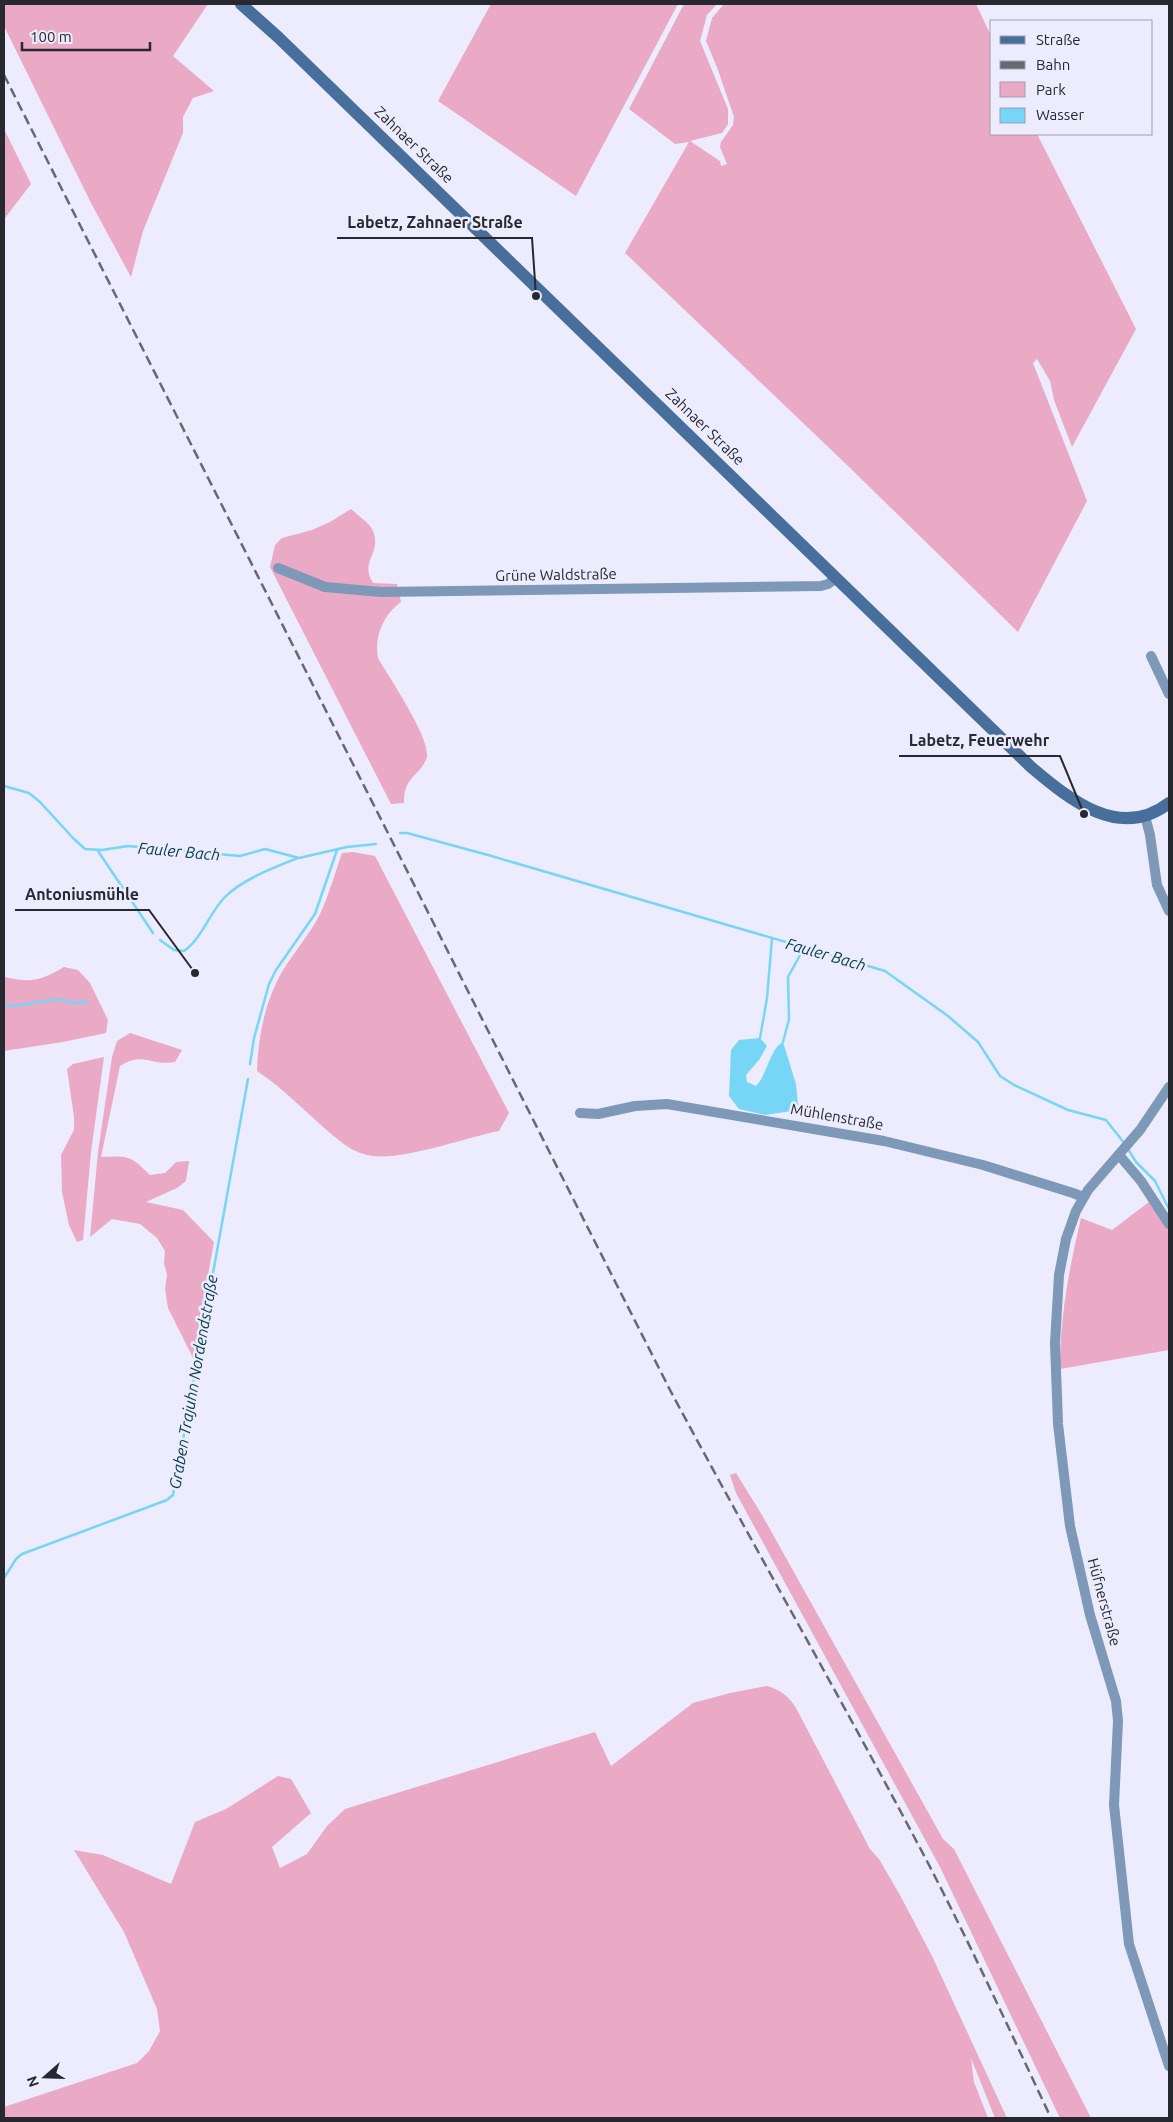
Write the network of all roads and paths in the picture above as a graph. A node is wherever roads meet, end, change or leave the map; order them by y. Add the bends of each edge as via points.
1 (242, 4) edge
2 (278, 568) dead end
3 (836, 578) junction
4 (1151, 656) dead end
5 (1169, 694) edge
6 (1169, 803) edge
7 (1145, 816) junction
8 (1169, 911) edge
9 (1169, 1087) edge
10 (580, 1112) dead end
11 (1120, 1153) junction
12 (1083, 1197) junction
13 (1169, 1224) edge
14 (1169, 2066) edge

1 - 3 main road, Zahnaer Straße
2 - 3 street, Grüne Waldstraße via 325,587 381,592 821,586
3 - 7 main road, Zahnaer Straße via 1046,779 1083,804 1108,816 1129,820
4 - 5 street
6 - 7 main road, Zahnaer Straße
7 - 8 street via 1157,885
9 - 11 street, Hüfnerstraße via 1146,1123
10 - 12 street, Mühlenstraße via 598,1114 635,1106 668,1104 769,1120 884,1141 983,1165
11 - 12 street, Hüfnerstraße
11 - 13 street
12 - 14 street, Hüfnerstraße via 1070,1228 1059,1275 1055,1343 1058,1431 1076,1556 1116,1701 1114,1805 1129,1944

